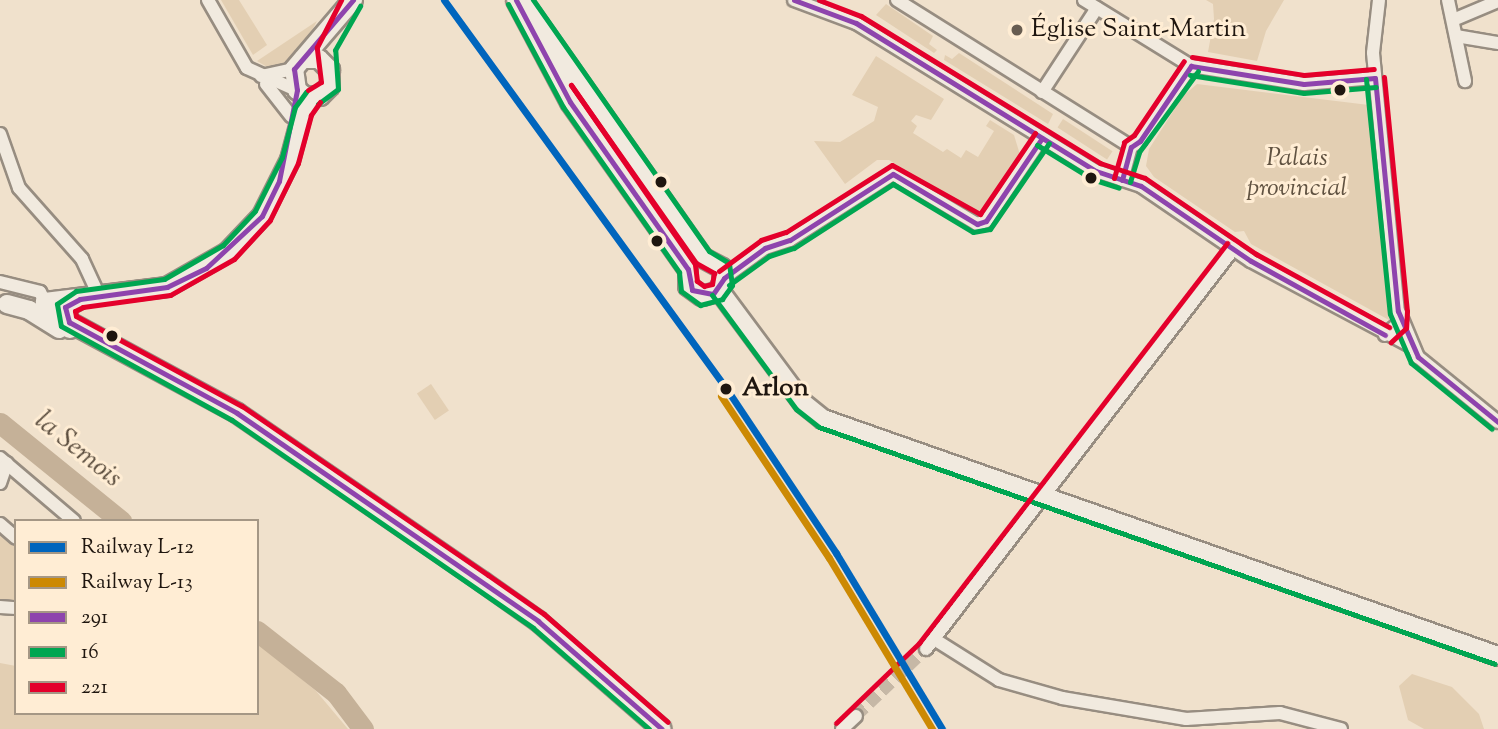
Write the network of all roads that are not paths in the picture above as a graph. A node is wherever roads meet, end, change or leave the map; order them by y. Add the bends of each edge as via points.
1 (208, 0) edge
2 (354, 0) edge
3 (516, 0) edge
4 (522, 0) edge
5 (794, 0) edge
6 (1084, 0) edge
7 (1379, 0) edge
8 (1448, 0) edge
9 (898, 1) edge
10 (1498, 1) edge
11 (1097, 8) junction
12 (341, 14) junction
13 (1453, 20) junction
14 (1456, 36) junction
15 (1498, 43) edge
16 (299, 64) junction
17 (326, 64) junction
18 (1191, 66) junction
19 (258, 76) junction
20 (1375, 78) junction
21 (1465, 81) dead end
22 (302, 92) junction
23 (1042, 92) junction
24 (292, 116) junction
25 (0, 134) edge
26 (1042, 138) junction
27 (1130, 147) junction
28 (1122, 180) junction
29 (279, 181) junction
30 (1234, 248) junction
31 (0, 282) edge
32 (722, 284) junction
33 (100, 298) junction
34 (80, 299) junction
35 (4, 305) edge
36 (43, 307) junction
37 (1398, 311) junction
38 (1385, 335) junction
39 (1413, 347) junction
40 (153, 366) junction
41 (180, 381) junction
42 (1498, 422) edge
43 (3, 460) edge
44 (0, 483) edge
45 (1046, 494) junction
46 (72, 519) edge
47 (0, 524) edge
48 (14, 536) edge
49 (1498, 656) edge
50 (856, 716) tunnel mouth
51 (662, 729) edge
52 (842, 729) edge
53 (1341, 729) edge

1 - 19 street via 247,68
2 - 12 main road
3 - 32 main road via 570,102 685,264 688,286 696,294 708,296
4 - 32 main road via 703,258 719,263
5 - 26 street via 856,23
6 - 11 street
7 - 20 street
8 - 13 street
9 - 23 street
10 - 13 street
11 - 18 street
11 - 23 street
12 - 16 main road
12 - 17 main road via 326,49
13 - 14 street
14 - 15 street
14 - 21 street
16 - 17 main road
16 - 19 street
16 - 22 main road
17 - 22 main road via 330,86
18 - 20 street via 1304,84
18 - 27 street via 1140,141
19 - 22 street
19 - 24 street
20 - 37 street
22 - 24 main road
22 - 29 main road via 297,142
23 - 27 street
24 - 29 main road
25 - 33 street via 19,188 82,259
26 - 28 street via 1096,171
26 - 32 street via 986,221 977,223 893,174 790,240 765,248
27 - 28 street
28 - 30 street via 1142,187
29 - 33 main road via 262,216 206,268 167,287
30 - 38 street
30 - 45 street
31 - 36 street via 40,292
32 - 45 main road via 811,413
33 - 34 main road
34 - 36 main road
34 - 40 main road via 65,307 69,322
35 - 36 main road
36 - 40 main road via 67,327
36 - 41 main road via 63,331
37 - 38 street via 1398,324
37 - 39 street
38 - 39 street
39 - 42 street via 1426,365
40 - 41 main road
41 - 51 main road via 237,413 516,606
43 - 44 street
43 - 46 street
45 - 49 main road
45 - 53 street via 930,644 999,680 1062,698 1186,719 1280,713
47 - 48 street
50 - 52 street

